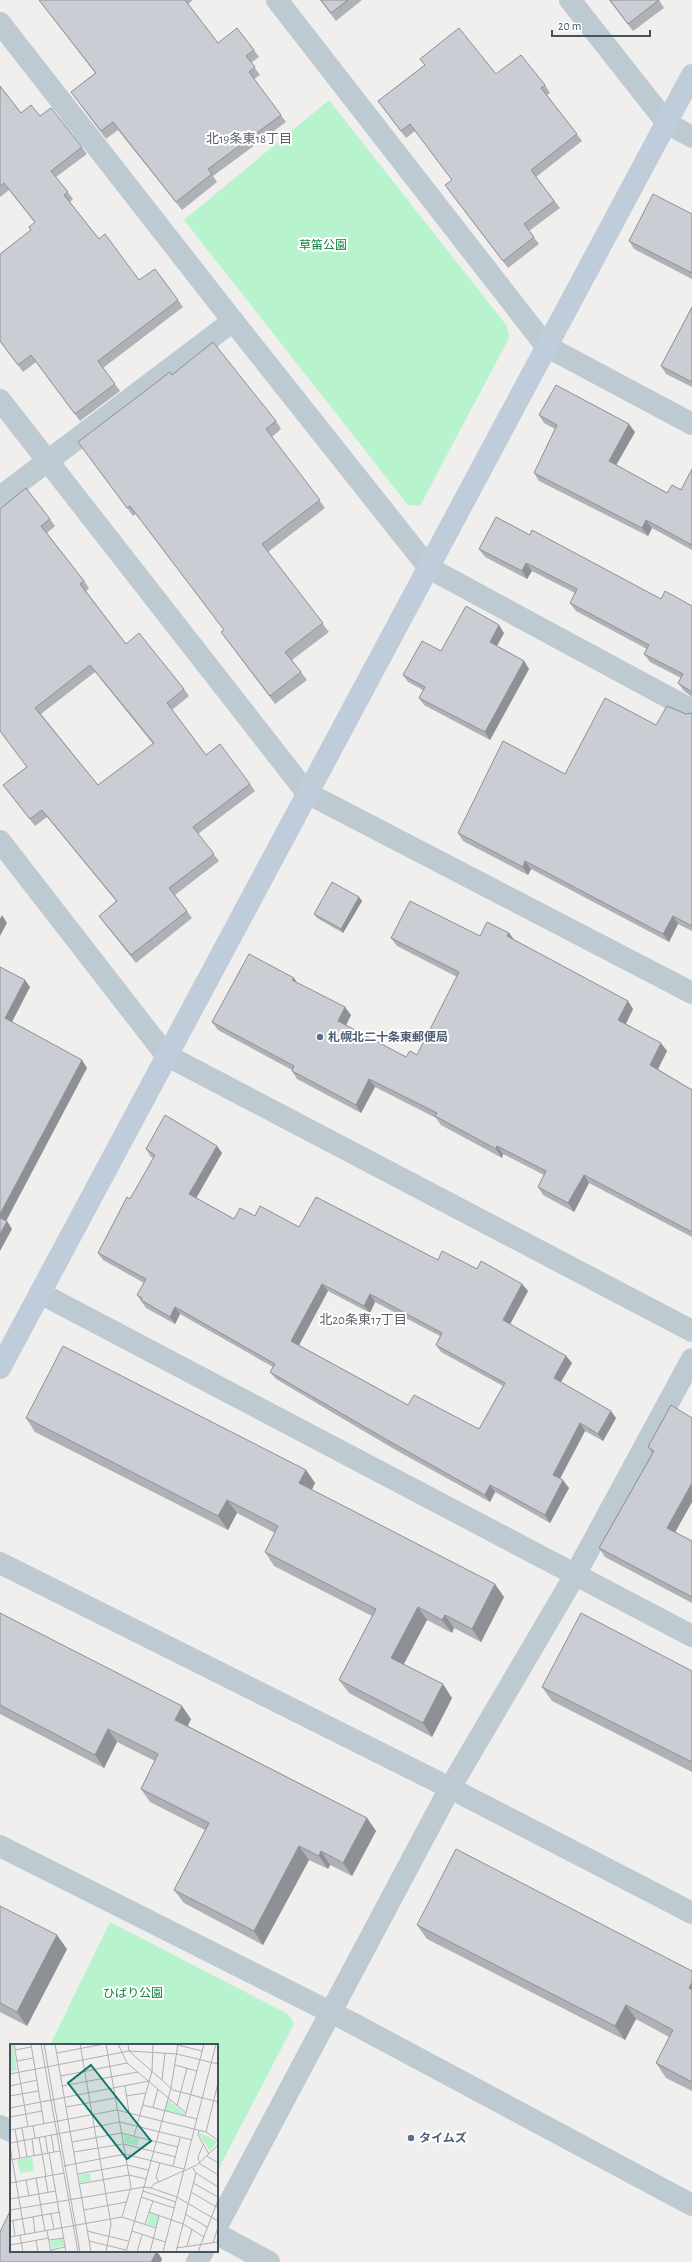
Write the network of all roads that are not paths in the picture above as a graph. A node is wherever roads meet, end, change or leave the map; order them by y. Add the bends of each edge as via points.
1 (277, 0) edge
2 (570, 0) edge
3 (0, 23) edge
4 (692, 75) edge
5 (667, 123) junction
6 (692, 137) edge
7 (233, 321) junction
8 (546, 346) junction
9 (0, 400) edge
10 (692, 424) edge
11 (47, 460) junction
12 (0, 497) edge
13 (430, 568) junction
14 (692, 710) edge
15 (307, 793) junction
16 (0, 841) edge
17 (692, 993) edge
18 (166, 1055) junction
19 (40, 1293) junction
20 (692, 1331) edge
21 (692, 1359) edge
22 (0, 1368) edge
23 (0, 1562) edge
24 (575, 1575) junction
25 (692, 1636) edge
26 (450, 1788) junction
27 (0, 1846) edge
28 (692, 1913) edge
29 (330, 2014) junction
30 (0, 2126) edge
31 (10, 2131) edge
32 (692, 2206) edge
33 (218, 2224) edge
34 (218, 2235) edge
35 (202, 2252) edge
36 (197, 2262) edge
37 (269, 2262) edge

1 - 8 street
2 - 5 street
3 - 7 street
4 - 5 street
5 - 6 street
5 - 8 street
7 - 11 street
7 - 13 street
8 - 10 street
8 - 13 street
9 - 11 street
11 - 12 street
11 - 15 street
13 - 14 street
13 - 15 street
15 - 17 street
15 - 18 street
16 - 18 street
18 - 19 street
18 - 20 street
19 - 22 street
19 - 24 street
21 - 24 street
23 - 26 street
24 - 25 street
24 - 26 street
26 - 28 street
26 - 29 street
27 - 29 street
29 - 32 street via 359,2027
29 - 33 street
30 - 31 street
34 - 37 street
35 - 36 street

